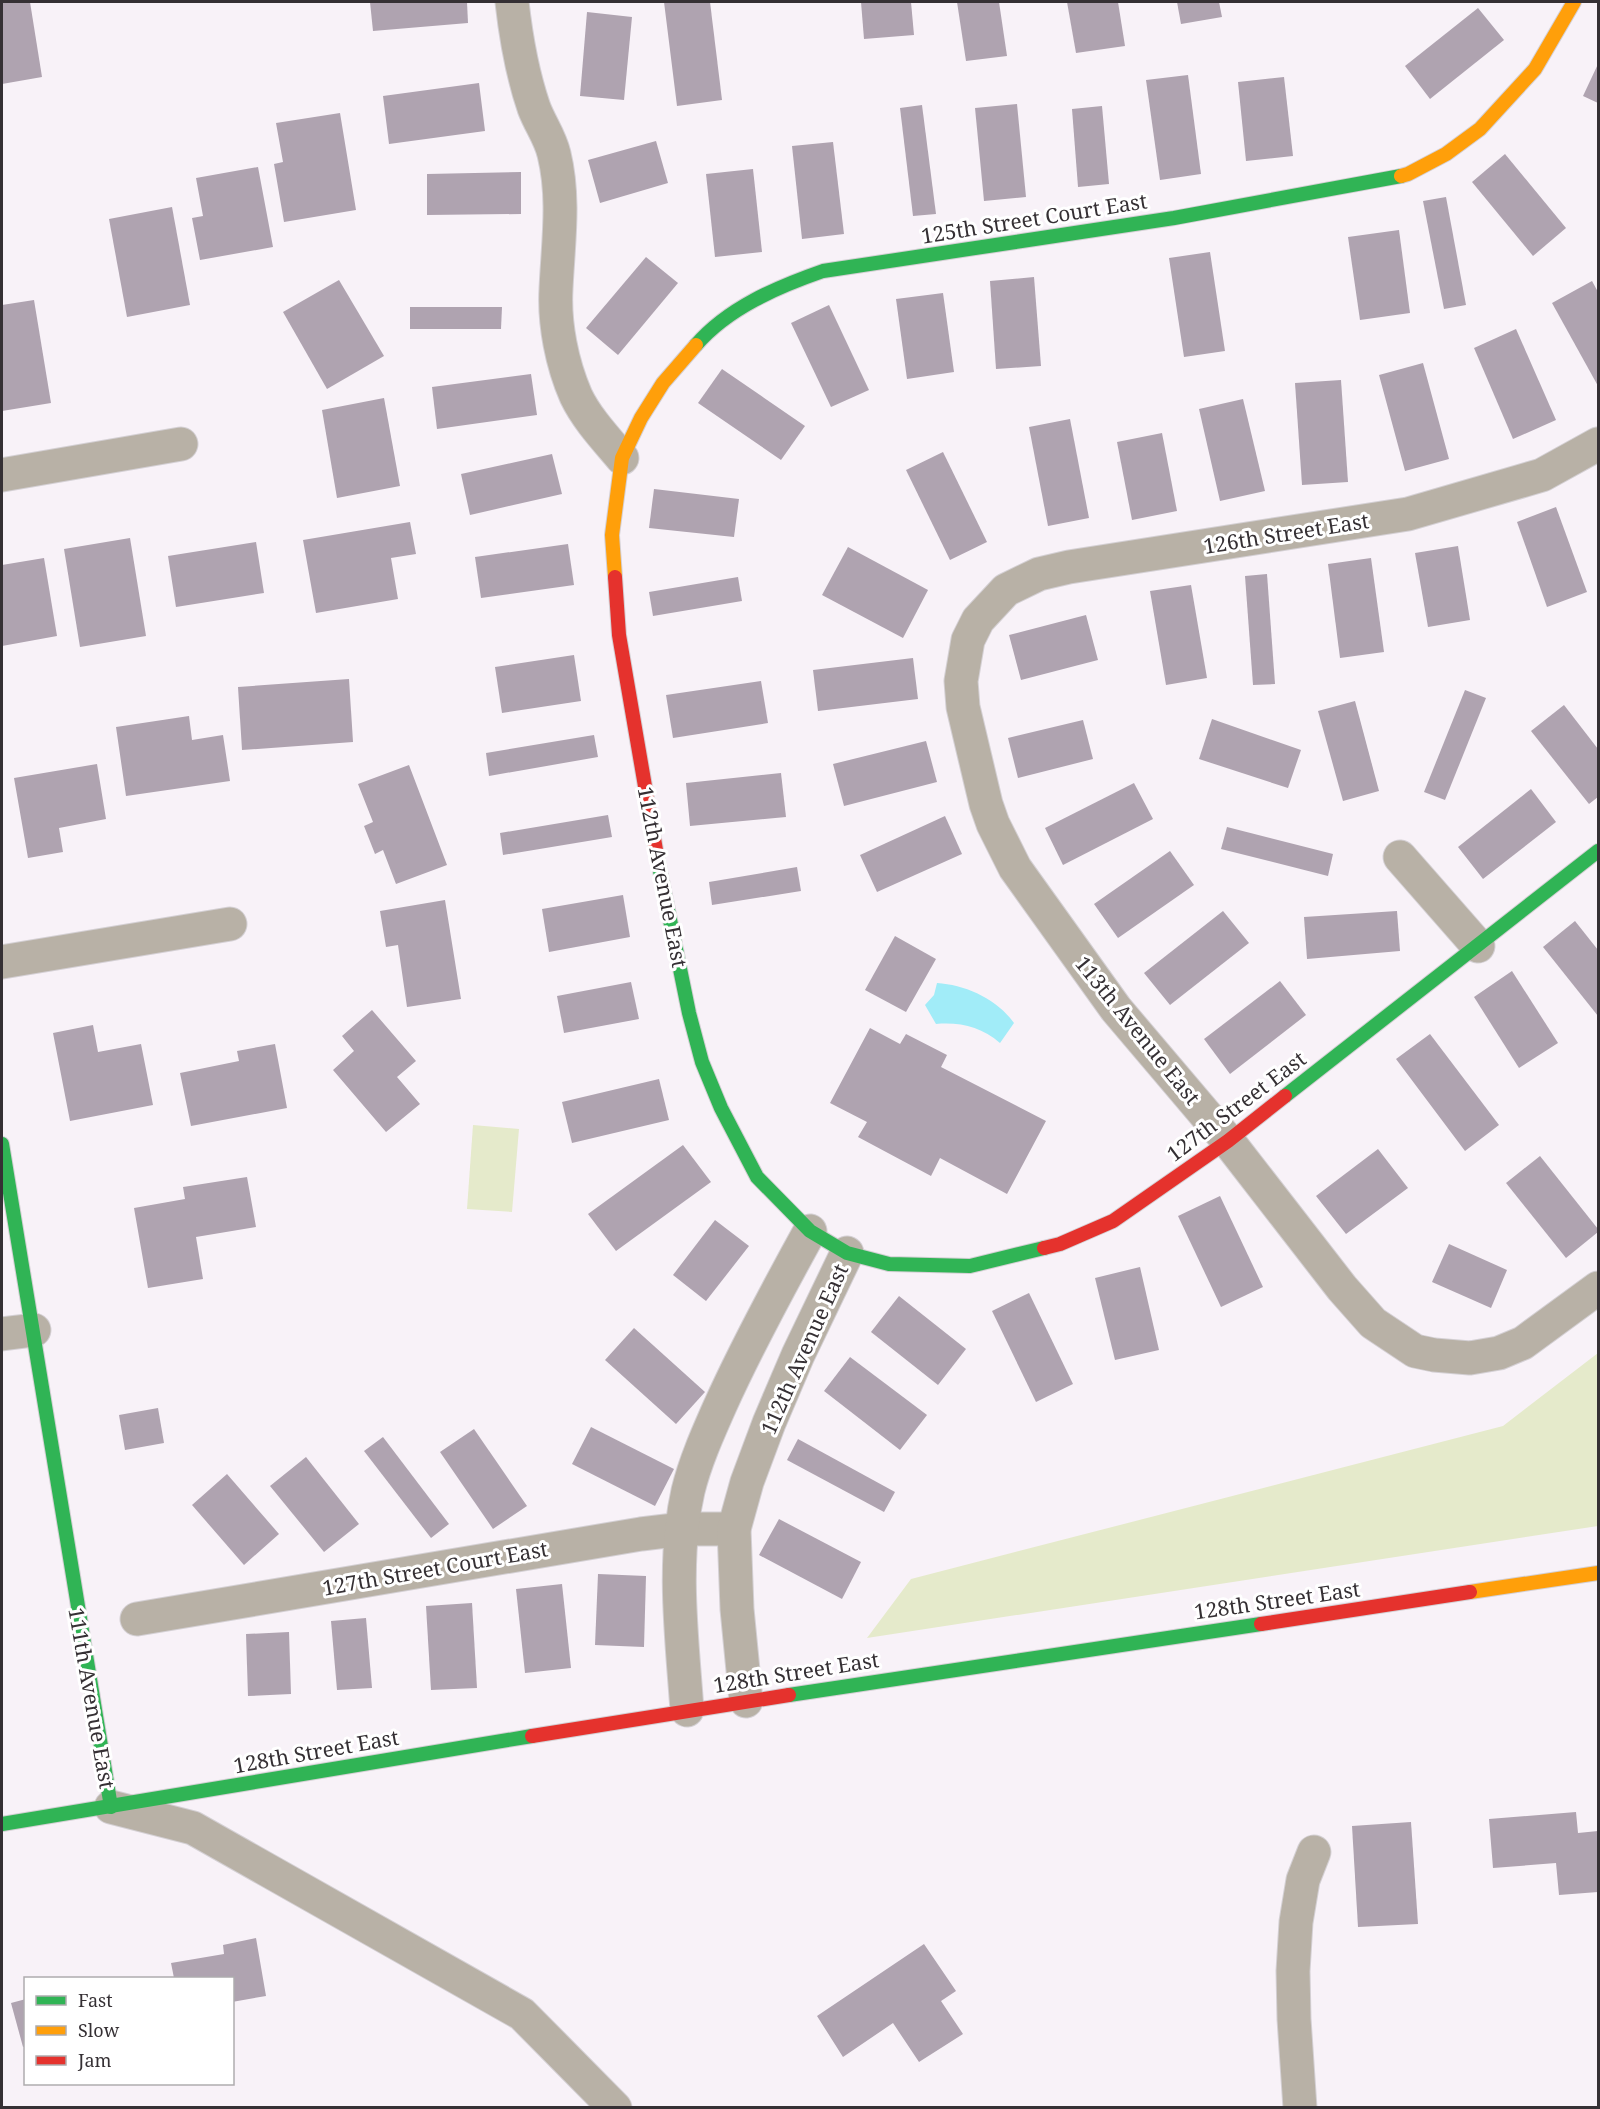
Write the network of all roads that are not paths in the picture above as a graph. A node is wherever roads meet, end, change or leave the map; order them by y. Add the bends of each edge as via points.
1 (512, 2) edge
2 (1574, 2) edge
3 (181, 444) dead end
4 (1599, 444) edge
5 (622, 458) junction
6 (2, 475) edge
7 (978, 620) joint
8 (1599, 851) edge
9 (1400, 857) dead end
10 (230, 924) dead end
11 (1478, 946) junction
12 (2, 962) edge
13 (1228, 1140) junction
14 (2, 1144) edge
15 (810, 1231) junction
16 (847, 1253) junction
17 (1599, 1288) edge
18 (34, 1330) junction
19 (2, 1334) edge
20 (683, 1529) junction
21 (734, 1529) junction
22 (1599, 1573) edge
23 (137, 1619) dead end
24 (746, 1701) junction
25 (687, 1710) junction
26 (111, 1807) junction
27 (2, 1824) edge
28 (1314, 1852) dead end
29 (615, 2108) edge
30 (1300, 2108) edge

1 - 5 street via 523,71 554,154 561,202 557,323 565,362 576,396 592,423
2 - 5 street, 125th Street Court East via 1535,69 1508,100 1455,148 1408,174 1174,218 823,272 791,282 741,307 701,339 663,382
3 - 6 street
4 - 7 street, 126th Street East via 1542,475 1408,514 1039,574 1006,590
5 - 15 street, 112th Avenue East via 612,535 619,635 689,1013 702,1062 721,1108 757,1176
7 - 13 street, 113th Avenue East via 968,640 961,681 963,707 993,824 1015,868 1116,1009
8 - 11 street, 127th Street East
9 - 11 street
10 - 12 street
11 - 13 street, 127th Street East
13 - 16 street, 127th Street East via 1113,1221 1060,1244 970,1266 889,1264
13 - 17 street, 113th Avenue East via 1373,1323 1415,1351 1470,1358 1499,1353 1523,1343
14 - 18 street, 111th Avenue East
15 - 16 street, 112th Avenue East
15 - 20 street via 738,1365 703,1444 688,1491
16 - 21 street, 112th Avenue East via 769,1423
18 - 19 street
18 - 26 street, 111th Avenue East
20 - 21 street, 127th Street Court East
20 - 23 street, 127th Street Court East
20 - 25 street via 680,1568
21 - 24 street, 112th Avenue East
22 - 24 street, 128th Street East
24 - 25 street, 128th Street East
25 - 26 street, 128th Street East
26 - 27 street, 128th Street East
26 - 29 street, 111th Avenue East via 192,1828 522,2014
28 - 30 street via 1303,1880 1293,1971

